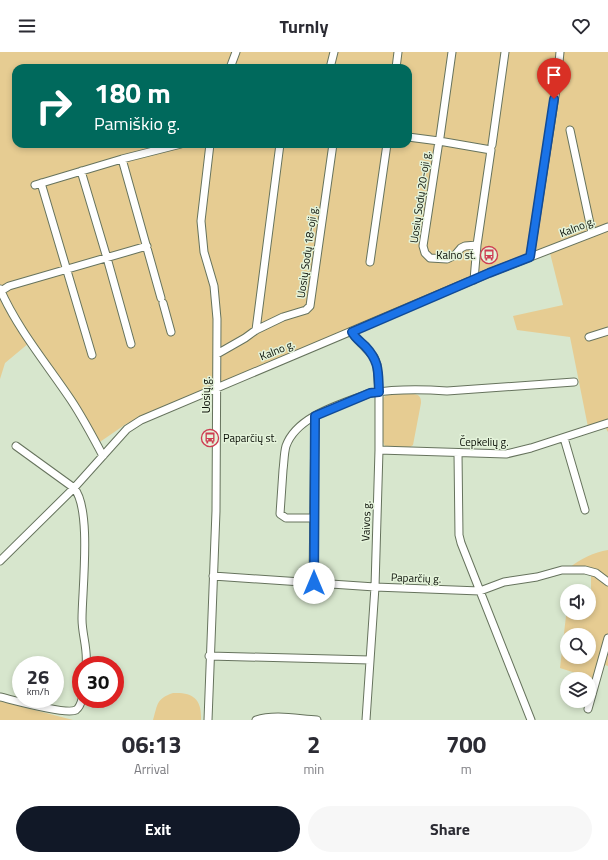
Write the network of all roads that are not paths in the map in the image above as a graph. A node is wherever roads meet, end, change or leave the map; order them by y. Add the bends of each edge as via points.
1 (236, 52) edge
2 (334, 52) edge
3 (398, 52) edge
4 (452, 52) edge
5 (505, 52) edge
6 (560, 52) edge
7 (232, 64) edge
8 (331, 64) edge
9 (396, 64) edge
10 (570, 130) dead end
11 (412, 137) edge
12 (440, 139) junction
13 (164, 148) edge
14 (210, 148) edge
15 (279, 148) edge
16 (332, 148) edge
17 (386, 148) edge
18 (491, 148) junction
19 (122, 158) junction
20 (81, 171) junction
21 (608, 227) edge
22 (592, 233) junction
23 (477, 245) junction
24 (147, 246) junction
25 (530, 257) junction
26 (107, 258) junction
27 (370, 262) dead end
28 (66, 269) junction
29 (474, 280) junction
30 (0, 290) edge
31 (256, 330) junction
32 (608, 331) edge
33 (171, 332) dead end
34 (352, 332) junction
35 (589, 337) dead end
36 (131, 344) dead end
37 (217, 354) junction
38 (92, 355) dead end
39 (574, 382) dead end
40 (217, 387) junction
41 (379, 392) junction
42 (315, 416) junction
43 (608, 423) edge
44 (564, 438) junction
45 (16, 446) dead end
46 (379, 450) junction
47 (458, 453) junction
48 (103, 456) junction
49 (74, 488) junction
50 (586, 510) dead end
51 (313, 518) junction
52 (0, 561) edge
53 (213, 576) junction
54 (608, 582) edge
55 (314, 583) junction
56 (375, 587) junction
57 (480, 590) junction
58 (608, 638) edge
59 (87, 656) edge
60 (209, 656) junction
61 (370, 660) junction
62 (0, 697) edge
63 (78, 708) edge
64 (588, 709) dead end
65 (281, 719) edge
66 (208, 720) edge
67 (256, 720) edge
68 (317, 720) edge
69 (366, 720) edge
70 (532, 720) edge

1 - 7 street
2 - 8 street
3 - 9 street
4 - 12 street
5 - 18 street
6 - 25 street
10 - 22 street
11 - 12 street, Uosių Sodų 20-oji g.
12 - 18 street
12 - 23 street, Uosių Sodų 20-oji g. via 423,249 430,258 442,260 451,257 465,246
13 - 19 street
14 - 37 street, Uosių g. via 201,221 204,252 216,301
15 - 31 street
16 - 31 street, Uosių Sodų 18-oji g. via 310,306 306,310 283,317
17 - 27 street
18 - 23 street
19 - 20 street
19 - 24 street
20 - 26 street
20 - 28 street via 38,184
21 - 22 street, Kalno g.
22 - 25 street, Kalno g.
23 - 29 street
24 - 26 street
24 - 33 street
25 - 29 street, Kalno g.
26 - 28 street
26 - 36 street
28 - 30 street
28 - 38 street
29 - 34 street, Kalno g.
30 - 48 street via 21,328 84,421
31 - 37 street, Uosių Sodų 18-oji g.
32 - 35 street
34 - 40 street, Kalno g.
34 - 41 street, Vaivos g. via 376,361
37 - 40 street, Uosių g.
39 - 41 street via 448,391
40 - 48 street, Kalno g. via 131,425
40 - 53 street, Uosių g.
41 - 42 street via 370,393
41 - 46 street, Vaivos g.
42 - 51 street
42 - 51 street via 299,426 286,446 280,514 286,518
43 - 44 street, Čepkelių g.
44 - 47 street, Čepkelių g. via 506,454
44 - 50 street
45 - 49 street
46 - 47 street, Čepkelių g.
46 - 56 street, Vaivos g.
47 - 57 street via 459,535
48 - 49 street, Kalno g.
49 - 52 street, Kalno g.
49 - 59 street via 80,498 85,540 82,620
51 - 55 street
53 - 55 street, Paparčių g.
53 - 60 street, Uosių g.
54 - 57 street via 596,573 585,570 562,570 504,582
55 - 56 street, Paparčių g.
56 - 57 street, Paparčių g.
56 - 61 street, Vaivos g.
57 - 70 street
58 - 64 street
60 - 61 street
60 - 66 street, Uosių g.
61 - 69 street, Vaivos g.
62 - 63 street via 57,710 72,711
65 - 67 street
65 - 68 street

